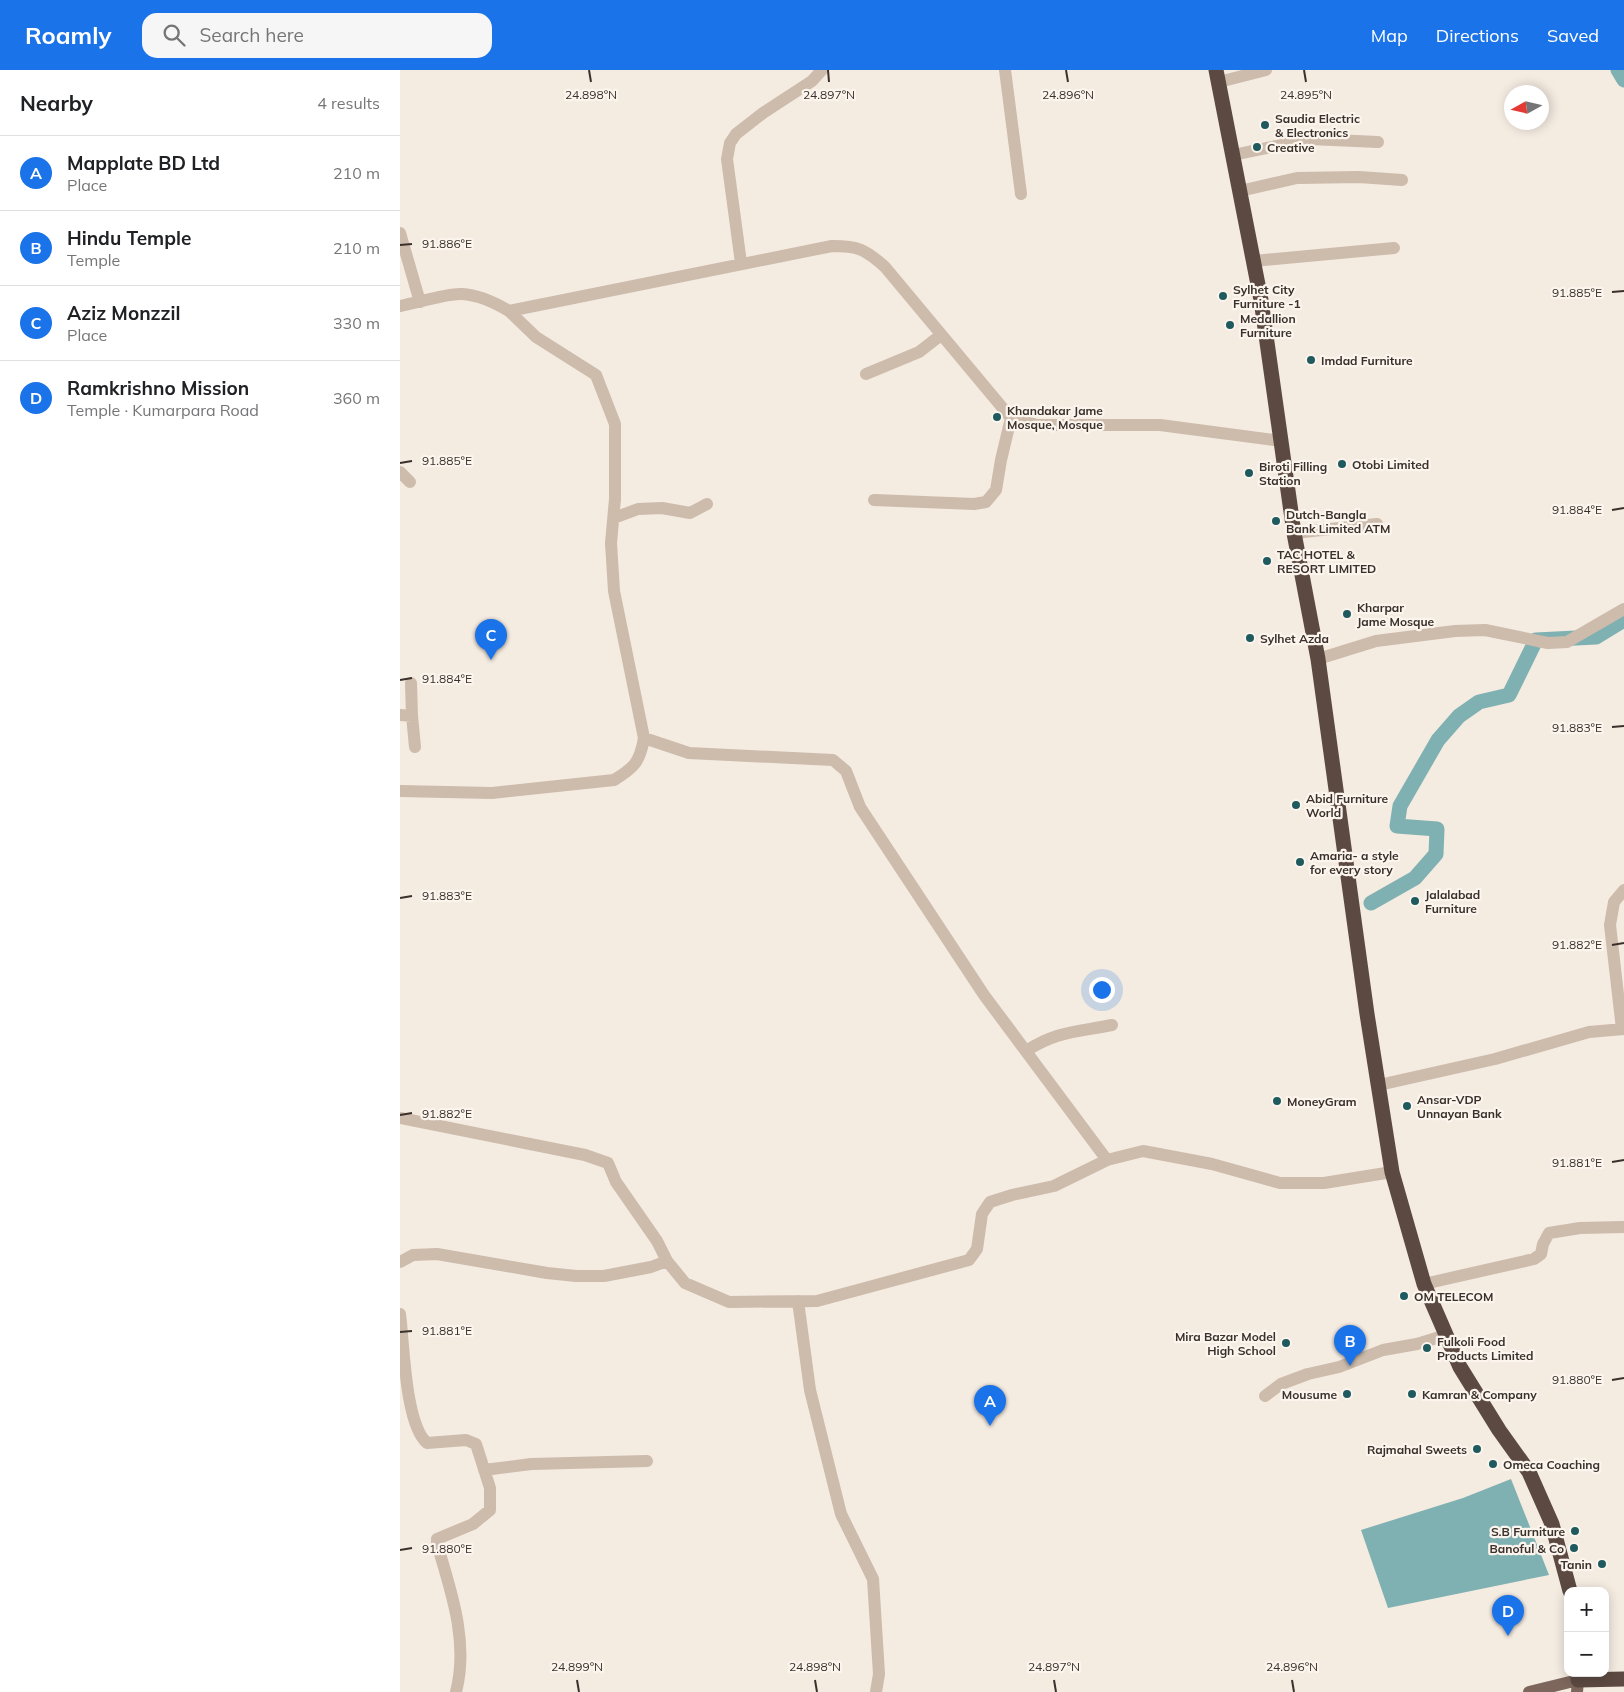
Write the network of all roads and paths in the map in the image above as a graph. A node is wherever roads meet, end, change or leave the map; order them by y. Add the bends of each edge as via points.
1 (822, 70) edge
2 (1005, 70) edge
3 (1266, 70) edge
4 (1218, 76) edge
5 (1378, 142) dead end
6 (1233, 155) junction
7 (1402, 180) dead end
8 (1240, 191) junction
9 (1021, 194) dead end
10 (400, 233) edge
11 (1394, 248) dead end
12 (1254, 260) junction
13 (741, 263) junction
14 (420, 302) junction
15 (400, 306) edge
16 (510, 310) junction
17 (941, 335) junction
18 (866, 374) dead end
19 (1011, 418) junction
20 (1281, 441) junction
21 (400, 472) edge
22 (410, 482) dead end
23 (874, 500) dead end
24 (707, 504) dead end
25 (614, 518) junction
26 (1377, 524) dead end
27 (1294, 533) junction
28 (1624, 609) edge
29 (1318, 659) junction
30 (410, 684) dead end
31 (406, 715) edge
32 (644, 738) junction
33 (415, 747) dead end
34 (400, 791) edge
35 (1624, 890) edge
36 (1112, 1025) dead end
37 (1623, 1029) edge
38 (1026, 1051) junction
39 (1379, 1085) junction
40 (400, 1118) edge
41 (1107, 1160) junction
42 (1392, 1172) junction
43 (1624, 1227) edge
44 (667, 1261) junction
45 (400, 1262) edge
46 (1424, 1284) junction
47 (798, 1301) junction
48 (400, 1317) edge
49 (1446, 1335) junction
50 (1265, 1396) dead end
51 (647, 1461) dead end
52 (484, 1470) junction
53 (1569, 1587) edge
54 (1624, 1679) edge
55 (1578, 1682) edge
56 (456, 1692) edge
57 (876, 1692) edge
58 (1528, 1692) edge

1 - 13 street via 812,81 736,134 730,143 727,159
2 - 9 street
3 - 4 street
4 - 6 highway
5 - 6 street via 1310,139
6 - 8 highway
7 - 8 street via 1297,178
8 - 12 highway
10 - 14 street
11 - 12 street
12 - 20 highway
13 - 16 street
13 - 17 street via 832,246 851,246 869,252 886,267
14 - 15 street
14 - 16 street via 460,293 490,300
16 - 25 street via 536,337 596,375 615,424
17 - 18 street via 920,352
17 - 19 street
19 - 20 street via 1037,425 1160,426
19 - 23 street via 996,490 986,502
20 - 27 highway
21 - 22 street
24 - 25 street via 690,513 662,508 638,509
25 - 32 street via 611,543 614,591
26 - 27 street
27 - 29 highway
28 - 29 street via 1567,642 1548,643 1485,630 1455,631 1376,641
29 - 39 highway
30 - 31 street
31 - 33 street
32 - 34 street via 631,770 614,780 492,793
32 - 38 street via 689,753 833,760 846,771 860,807 984,995
35 - 37 street via 1614,902 1610,925
36 - 38 street via 1055,1036
37 - 39 street via 1590,1032 1495,1059
38 - 41 street
39 - 42 highway
40 - 44 street via 584,1155 608,1163 616,1182
41 - 42 street via 1142,1151 1212,1164 1280,1183 1324,1183
41 - 47 street via 1054,1186 990,1202 982,1214 976,1249 968,1260 817,1301
42 - 46 highway
43 - 46 street via 1580,1228 1549,1233 1541,1254 1534,1259
44 - 45 street via 604,1276 540,1272 437,1254 410,1255
44 - 47 street via 685,1283 729,1302
46 - 49 highway
47 - 57 street via 810,1390 841,1514 873,1579
48 - 52 street via 408,1390 420,1437 427,1443 466,1440 476,1444
49 - 50 street via 1383,1350 1339,1367 1308,1374 1281,1384
49 - 53 highway via 1460,1368 1528,1472 1552,1524
51 - 52 street via 531,1464
52 - 56 street via 490,1488 490,1510 473,1524 437,1539 459,1631 461,1655
54 - 55 highway
55 - 58 main road

